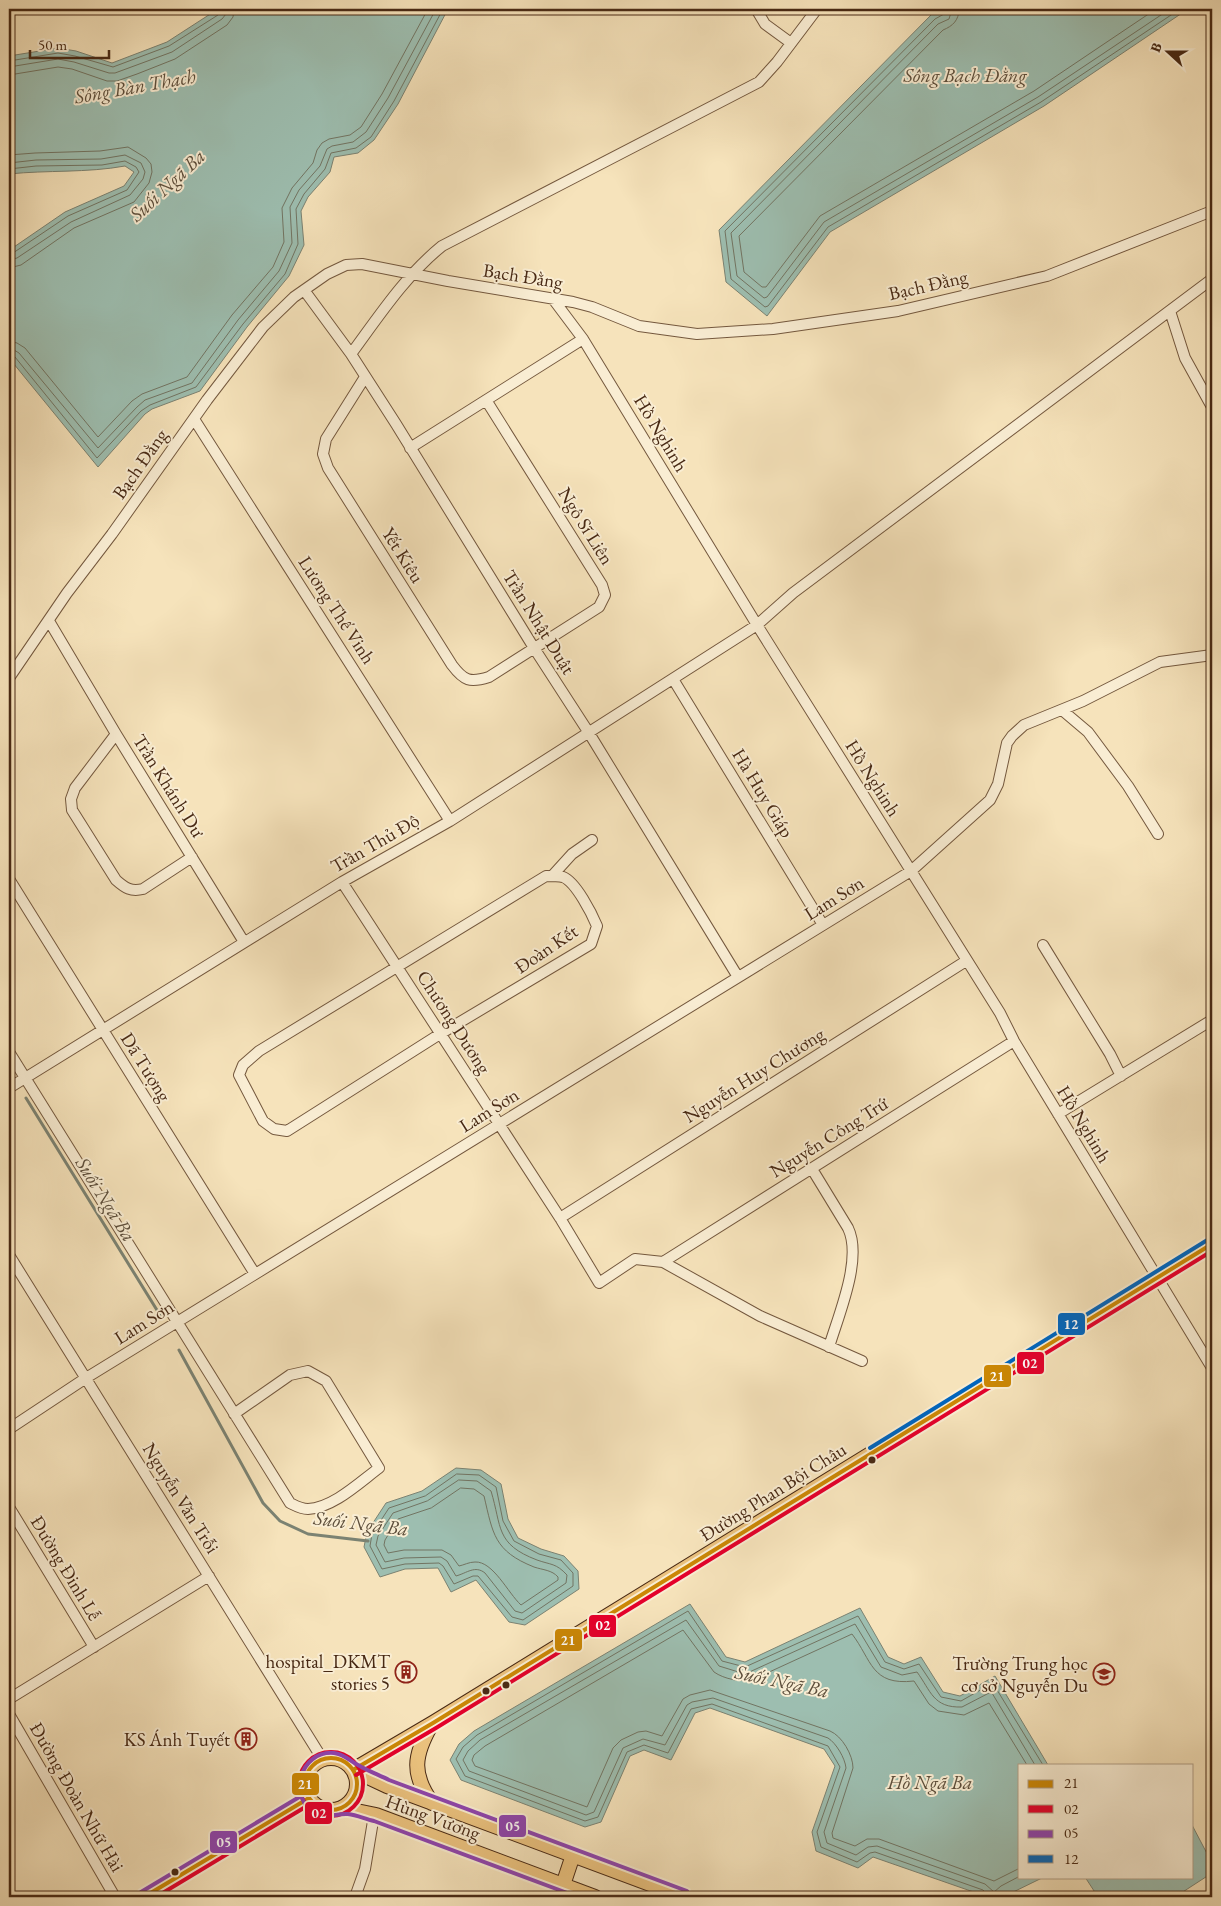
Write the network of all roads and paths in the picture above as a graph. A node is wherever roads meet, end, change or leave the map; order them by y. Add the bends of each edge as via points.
1 (756, 9) edge
2 (817, 9) edge
3 (791, 43) junction
4 (1212, 211) edge
5 (410, 274) junction
6 (1212, 279) edge
7 (304, 290) junction
8 (553, 299) junction
9 (1170, 310) junction
10 (583, 339) junction
11 (351, 354) junction
12 (366, 377) junction
13 (486, 400) junction
14 (1212, 407) edge
15 (194, 419) junction
16 (410, 448) junction
17 (49, 621) junction
18 (756, 625) junction
19 (534, 648) junction
20 (1212, 655) edge
21 (9, 678) edge
22 (673, 679) junction
23 (1062, 710) junction
24 (589, 733) junction
25 (116, 734) junction
26 (450, 821) junction
27 (1158, 834) dead end
28 (592, 840) dead end
29 (192, 858) junction
30 (911, 871) junction
31 (552, 876) junction
32 (9, 879) edge
33 (342, 882) junction
34 (823, 925) junction
35 (244, 942) junction
36 (1044, 945) dead end
37 (966, 961) junction
38 (397, 967) junction
39 (738, 977) junction
40 (1212, 1020) edge
41 (102, 1030) junction
42 (440, 1034) junction
43 (1014, 1041) junction
44 (9, 1052) edge
45 (1121, 1076) junction
46 (24, 1078) junction
47 (9, 1088) edge
48 (1058, 1114) junction
49 (499, 1124) junction
50 (812, 1169) junction
51 (560, 1218) junction
52 (1212, 1244) edge
53 (9, 1254) edge
54 (663, 1262) junction
55 (255, 1274) junction
56 (1158, 1279) junction
57 (176, 1323) junction
58 (829, 1347) junction
59 (862, 1361) dead end
60 (1212, 1368) edge
61 (86, 1378) junction
62 (234, 1414) junction
63 (9, 1429) edge
64 (9, 1507) edge
65 (209, 1576) junction
66 (94, 1647) junction
67 (9, 1699) edge
68 (9, 1714) edge
69 (433, 1723) junction
70 (323, 1760) junction
71 (353, 1770) junction
72 (309, 1798) junction
73 (432, 1803) junction
74 (342, 1808) junction
75 (374, 1815) junction
76 (573, 1855) junction
77 (563, 1885) junction
78 (115, 1897) edge
79 (144, 1897) edge
80 (355, 1897) edge
81 (594, 1897) edge
82 (684, 1897) edge

1 - 3 street via 765,24
2 - 3 street
3 - 5 street via 767,75 750,88 442,246
4 - 8 street, Bạch Đằng via 1047,276 898,311 773,329 697,334 639,326 592,307
5 - 7 street, Bạch Đằng via 352,264 335,270
5 - 8 street, Bạch Đằng
5 - 11 street
6 - 9 street, Trần Thủ Độ
7 - 11 street, Trần Nhật Duật
7 - 15 street, Bạch Đằng via 263,327
8 - 10 street, Hồ Nghinh
9 - 14 street via 1185,358
9 - 18 street, Trần Thủ Độ via 793,592
10 - 13 street
10 - 18 street, Hồ Nghinh
11 - 12 street, Trần Nhật Duật
12 - 16 street, Trần Nhật Duật
12 - 19 street, Yết Kiêu via 326,439 323,454 334,476 458,674 467,680 489,677
13 - 16 street
13 - 19 street, Ngô Sĩ Liên via 602,584 605,595 599,607
15 - 17 street, Bạch Đằng
15 - 26 street, Lương Thế Vinh
16 - 19 street, Trần Nhật Duật
17 - 21 street, Bạch Đằng
17 - 25 street, Trần Khánh Dư
18 - 22 street, Trần Thủ Độ
18 - 30 street, Hồ Nghinh
19 - 24 street, Trần Nhật Duật
20 - 23 street, Lam Sơn via 1160,662
22 - 24 street, Trần Thủ Độ
22 - 34 street, Hà Huy Giáp
23 - 27 street via 1088,732
23 - 30 street, Lam Sơn via 1029,722 1012,736 1004,751 996,791 990,800
24 - 26 street, Trần Thủ Độ
24 - 39 street, Trần Nhật Duật
25 - 29 street, Trần Khánh Dư
25 - 29 street, Trần Khánh Dư via 75,788 70,799 72,810 116,880 134,892
26 - 33 street, Trần Thủ Độ
28 - 31 street via 572,854
29 - 35 street, Trần Khánh Dư
30 - 34 street, Lam Sơn
30 - 37 street, Hồ Nghinh
31 - 38 street, Đoàn Kết via 546,876
31 - 42 street, Đoàn Kết via 564,878 573,886 592,914 597,926 590,944
32 - 41 street, Dã Tượng
33 - 35 street, Trần Thủ Độ
33 - 38 street, Chương Dương
34 - 39 street, Lam Sơn
35 - 41 street, Trần Thủ Độ
36 - 45 street
37 - 43 street, Hồ Nghinh
37 - 51 street, Nguyễn Huy Chương
38 - 42 street, Chương Dương
38 - 42 street, Đoàn Kết via 243,1065 239,1075 263,1121 274,1129 286,1131
39 - 49 street, Lam Sơn
40 - 45 street
41 - 46 street, Trần Thủ Độ
41 - 55 street, Dã Tượng
42 - 49 street, Chương Dương
43 - 48 street, Hồ Nghinh
43 - 50 street, Nguyễn Công Trứ
44 - 46 street
45 - 48 street
46 - 47 street, Trần Thủ Độ
46 - 57 street
48 - 56 street, Hồ Nghinh
49 - 51 street, Chương Dương
49 - 55 street, Lam Sơn
50 - 54 street, Nguyễn Công Trứ
50 - 58 street via 848,1228 853,1253 852,1268
51 - 54 street, Chương Dương via 599,1283 634,1259
52 - 56 main road, Đường Phan Bội Châu
53 - 61 street, Nguyễn Văn Trỗi
54 - 58 street via 760,1316
55 - 57 street, Lam Sơn
56 - 60 street, Hồ Nghinh
56 - 69 main road, Đường Phan Bội Châu
57 - 61 street, Lam Sơn
57 - 62 street
58 - 59 street
61 - 63 street, Lam Sơn
61 - 65 street, Nguyễn Văn Trỗi
62 - 62 street via 290,1503 302,1509 320,1507 342,1496 379,1468 326,1381 308,1371 290,1375
64 - 66 street, Đường Đinh Lễ
65 - 66 street
65 - 70 street, Nguyễn Văn Trỗi
66 - 67 street
68 - 78 street, Đường Đoàn Nhữ Hài
69 - 71 main road, Đường Phan Bội Châu
69 - 73 main road via 424,1738 416,1764 422,1789
70 - 71 main road via 340,1760
70 - 72 main road via 307,1775
71 - 73 main road, Hùng Vương
71 - 74 main road via 357,1787 350,1803
72 - 74 main road via 327,1810
72 - 79 main road
73 - 76 main road, Hùng Vương
74 - 75 main road, Hùng Vương
75 - 77 main road, Hùng Vương
75 - 80 street via 365,1868
76 - 77 main road
76 - 82 main road, Hùng Vương
77 - 81 main road, Hùng Vương

